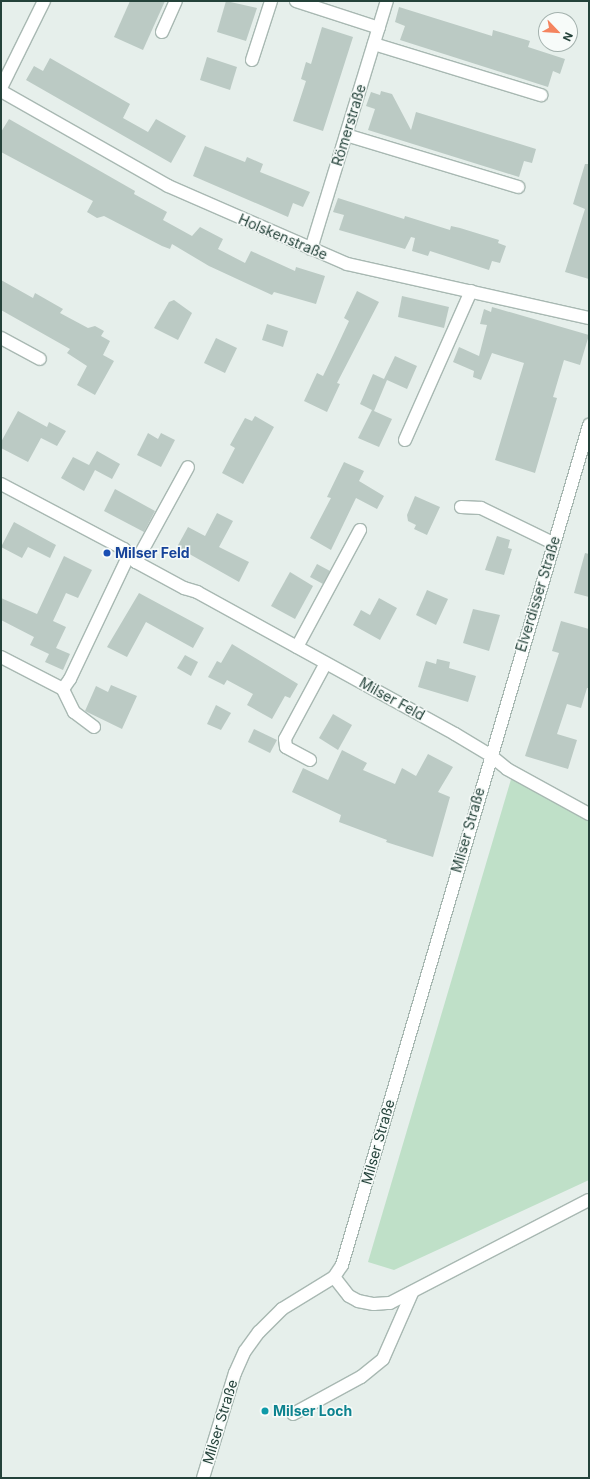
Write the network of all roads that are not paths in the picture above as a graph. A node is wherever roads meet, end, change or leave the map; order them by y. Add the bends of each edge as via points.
1 (44, 1) edge
2 (176, 1) edge
3 (271, 1) edge
4 (296, 1) edge
5 (387, 1) edge
6 (379, 28) junction
7 (162, 32) dead end
8 (374, 44) junction
9 (252, 60) dead end
10 (1, 88) edge
11 (1, 91) edge
12 (541, 95) dead end
13 (346, 135) junction
14 (518, 186) dead end
15 (311, 249) junction
16 (471, 291) junction
17 (589, 318) edge
18 (1, 338) edge
19 (40, 359) dead end
20 (589, 425) edge
21 (406, 440) dead end
22 (188, 467) dead end
23 (1, 484) edge
24 (461, 507) dead end
25 (360, 530) dead end
26 (553, 543) junction
27 (133, 559) junction
28 (297, 647) junction
29 (1, 657) edge
30 (326, 663) junction
31 (62, 690) junction
32 (94, 727) dead end
33 (489, 759) junction
34 (310, 760) dead end
35 (589, 814) edge
36 (589, 1200) edge
37 (334, 1277) junction
38 (412, 1293) junction
39 (293, 1414) dead end
40 (203, 1478) edge

1 - 10 street
2 - 7 street
3 - 9 street
4 - 6 street
5 - 6 street, Römerstraße
6 - 8 street, Römerstraße
8 - 12 street
8 - 13 street, Römerstraße
11 - 15 street, Holskenstraße via 168,186
13 - 14 street
13 - 15 street, Römerstraße
15 - 16 street, Holskenstraße via 347,264
16 - 17 street, Holskenstraße
16 - 21 street
18 - 19 street
20 - 26 street, Elverdisser Straße
22 - 27 street
23 - 27 street, Milser Feld via 118,545
24 - 26 street via 481,508
25 - 28 street
26 - 33 street, Elverdisser Straße
27 - 28 street, Milser Feld
27 - 31 street
28 - 30 street, Milser Feld
29 - 31 street
30 - 33 street, Milser Feld
30 - 34 street via 285,739 286,747
31 - 32 street via 74,712
33 - 35 street, Milser Feld
33 - 37 street, Milser Straße via 342,1265
36 - 38 street
37 - 38 street via 349,1296 358,1301 374,1304 390,1302
37 - 40 street, Milser Straße via 282,1309 259,1332 245,1351 235,1373
38 - 39 street via 383,1359 361,1377

